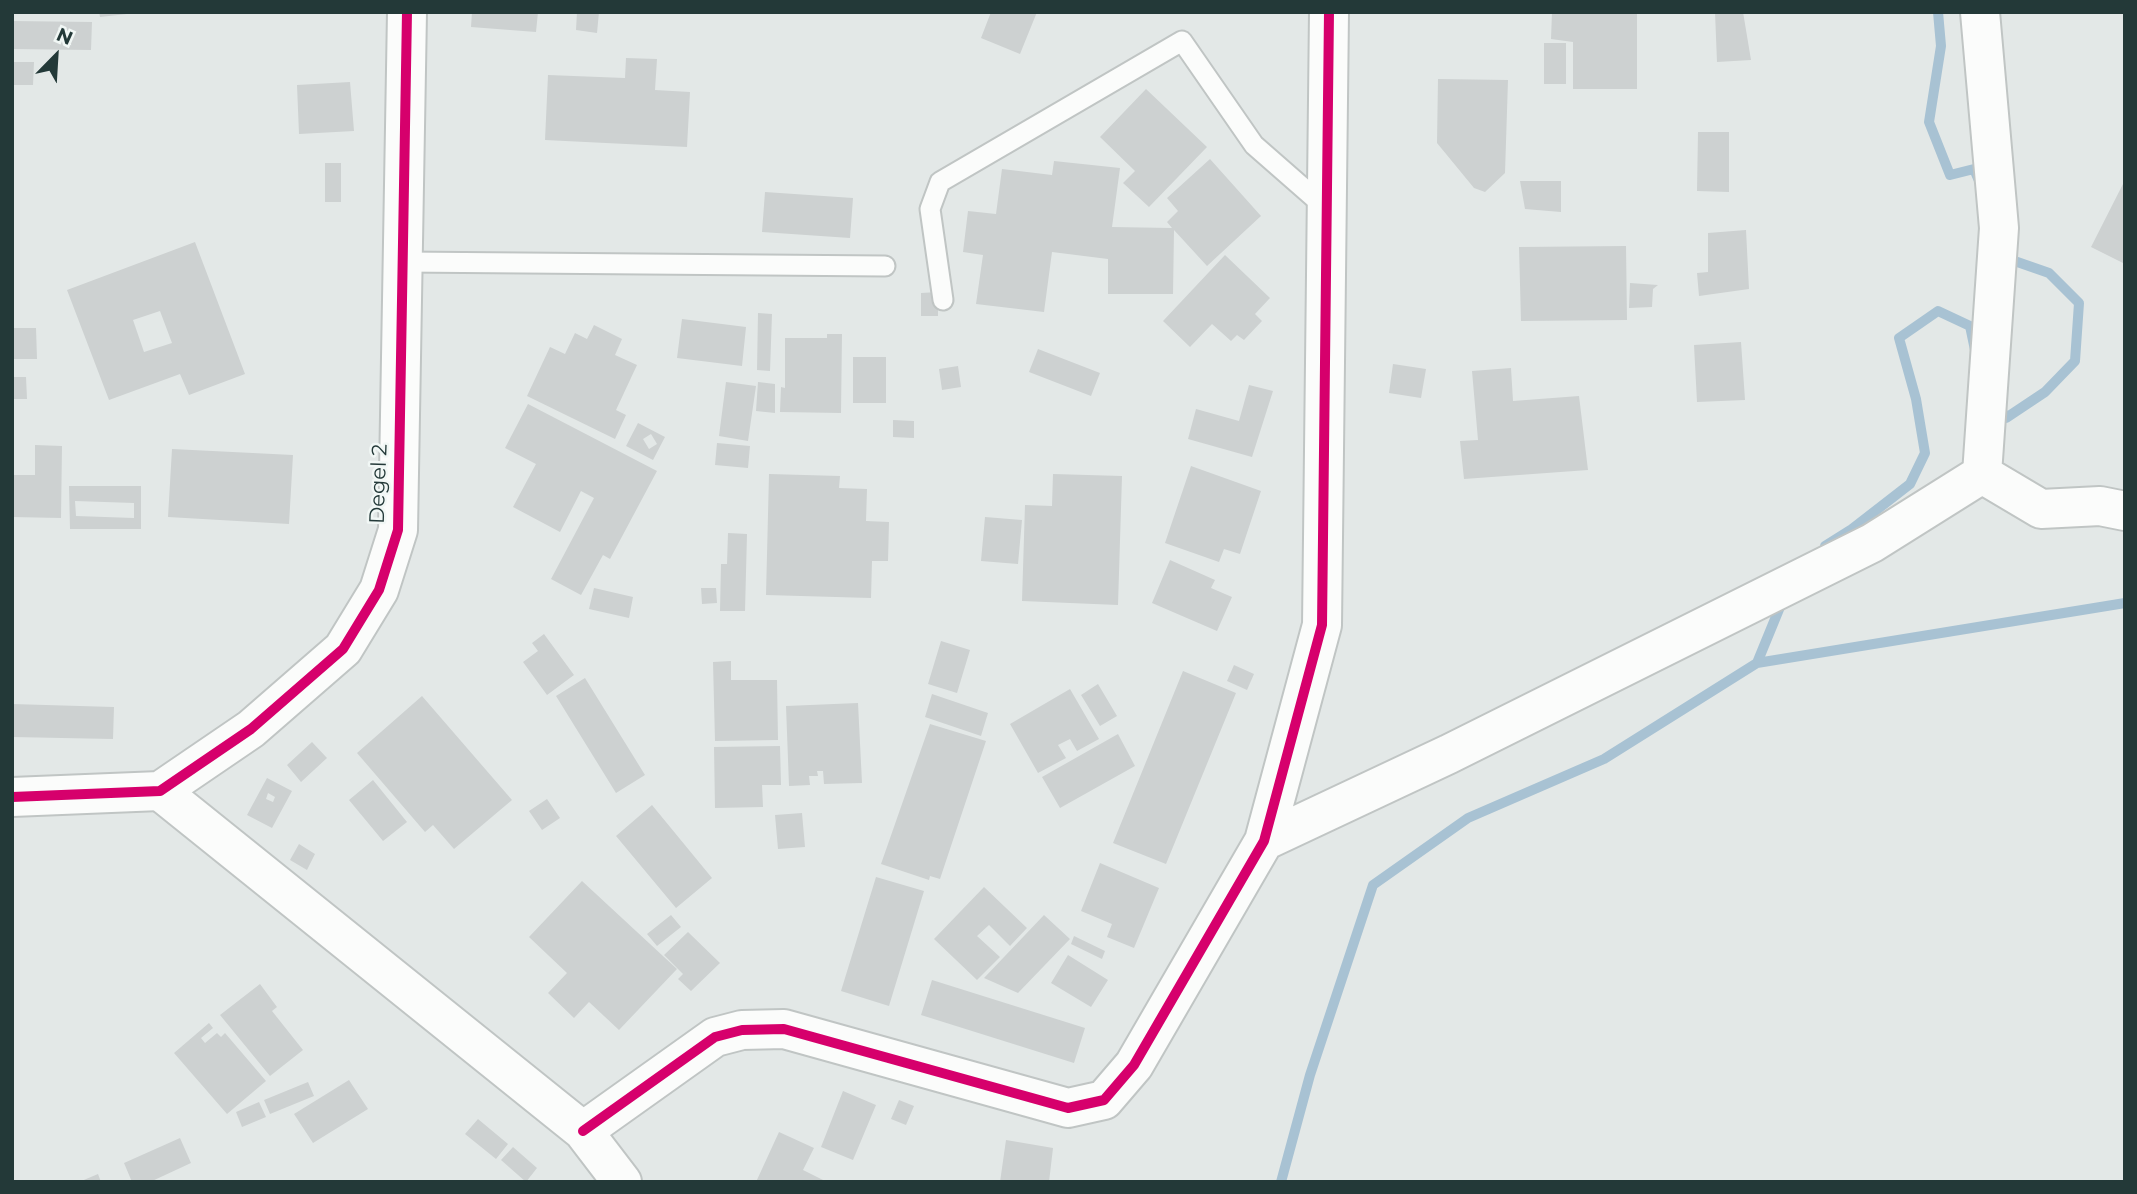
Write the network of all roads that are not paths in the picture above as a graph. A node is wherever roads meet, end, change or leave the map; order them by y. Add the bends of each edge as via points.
1 (407, 12) edge
2 (1329, 12) edge
3 (1980, 12) edge
4 (1327, 208) junction
5 (403, 261) junction
6 (885, 266) dead end
7 (943, 300) dead end
8 (1982, 474) junction
9 (2125, 511) edge
10 (160, 790) junction
11 (12, 797) edge
12 (1265, 841) junction
13 (583, 1131) junction
14 (622, 1182) edge

1 - 5 street, Degel 2
2 - 4 street
3 - 8 street via 1999,228
4 - 7 lane via 1254,145 1182,41 940,182 930,209
4 - 12 street via 1322,625
5 - 6 lane
5 - 10 street, Degel 2 via 398,530 379,590 344,649 251,729
8 - 9 street via 2041,509 2100,506
8 - 12 street via 1872,543
10 - 11 street
10 - 13 street
12 - 13 street via 1135,1065 1104,1100 1068,1108 783,1029 742,1030 715,1037
13 - 14 street

